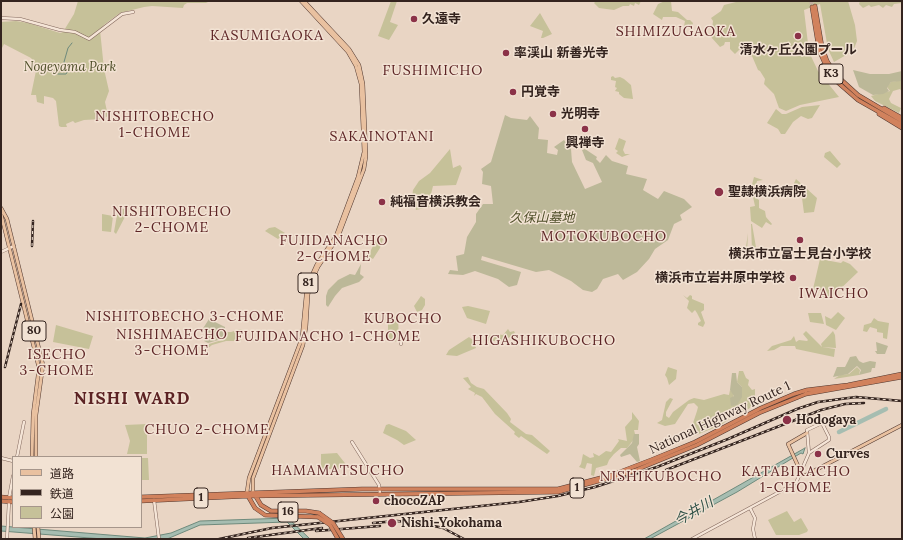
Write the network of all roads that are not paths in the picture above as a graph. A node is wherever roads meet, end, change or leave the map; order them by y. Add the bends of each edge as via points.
1 (301, 1) edge
2 (304, 1) edge
3 (133, 12) dead end
4 (1, 18) edge
5 (888, 115) junction
6 (902, 118) edge
7 (902, 121) edge
8 (902, 125) edge
9 (902, 129) edge
10 (1, 208) edge
11 (1, 214) edge
12 (12, 247) junction
13 (1, 248) edge
14 (5, 250) junction
15 (1, 252) edge
16 (401, 334) dead end
17 (401, 344) dead end
18 (902, 375) edge
19 (821, 391) junction
20 (790, 396) junction
21 (24, 422) dead end
22 (902, 425) edge
23 (807, 433) junction
24 (352, 442) dead end
25 (809, 453) junction
26 (17, 456) edge
27 (32, 456) edge
28 (36, 456) edge
29 (1, 458) edge
30 (12, 461) edge
31 (800, 475) junction
32 (12, 488) edge
33 (380, 489) junction
34 (253, 492) junction
35 (248, 494) junction
36 (380, 494) junction
37 (255, 496) junction
38 (1, 497) edge
39 (142, 497) edge
40 (154, 498) junction
41 (11, 500) edge
42 (1, 501) edge
43 (142, 501) edge
44 (750, 508) junction
45 (318, 515) junction
46 (7, 539) edge
47 (159, 539) edge
48 (338, 539) edge
49 (343, 539) edge
50 (692, 539) edge
51 (755, 539) edge

1 - 35 main road, 81 via 348,52 356,66 361,84 363,161 336,236 309,280 305,293 302,338 249,478
2 - 34 main road, 81 via 349,49 359,65 363,84 366,156 364,168 338,237 310,284 303,345 253,478
3 - 4 street via 122,14 88,39 75,32 20,19
5 - 5 highway, K3 via 854,92 841,80 828,61 820,39 814,6 816,38 830,73 848,93
5 - 6 highway
5 - 7 highway, K3
5 - 8 highway, K3
5 - 9 highway
10 - 12 main road, 80 via 7,219
11 - 12 main road, 80
12 - 14 street
12 - 27 main road, 80 via 39,368 33,415
12 - 28 main road, 80 via 43,365 36,415
13 - 14 street
14 - 15 street
16 - 17 street
18 - 19 highway, National Highway Route 1 / 1
18 - 20 highway, National Highway Route 1 / 1 via 807,390
19 - 20 highway via 812,391 792,398
19 - 36 highway, National Highway Route 1 / 1 via 771,407 704,442 631,472 571,489 552,492
20 - 33 highway, National Highway Route 1 / 1 via 672,452 612,475 570,486 538,489
21 - 26 street
22 - 31 main road via 806,475
23 - 25 street
23 - 25 street via 807,430 822,423 830,438
23 - 31 main road via 788,444
24 - 33 street
25 - 31 street
29 - 30 street
31 - 44 street via 793,484
32 - 41 street
33 - 34 highway, National Highway Route 1 / 1
33 - 36 street
34 - 35 highway, National Highway Route 1 / 1
34 - 37 highway, 16
35 - 37 highway, 1
35 - 40 highway, National Highway Route 1 / 1
35 - 45 highway, 16 via 255,508 265,515
36 - 37 highway, National Highway Route 1 / 1
37 - 45 highway, 16 via 261,505 271,511 306,511
38 - 41 highway
39 - 40 highway, National Highway Route 1 / 1
40 - 43 highway, National Highway Route 1 / 1
40 - 47 street
41 - 42 highway
41 - 46 street
44 - 50 street
44 - 51 street via 755,521
45 - 48 highway, bridge via 330,525
45 - 49 highway, bridge via 333,523

